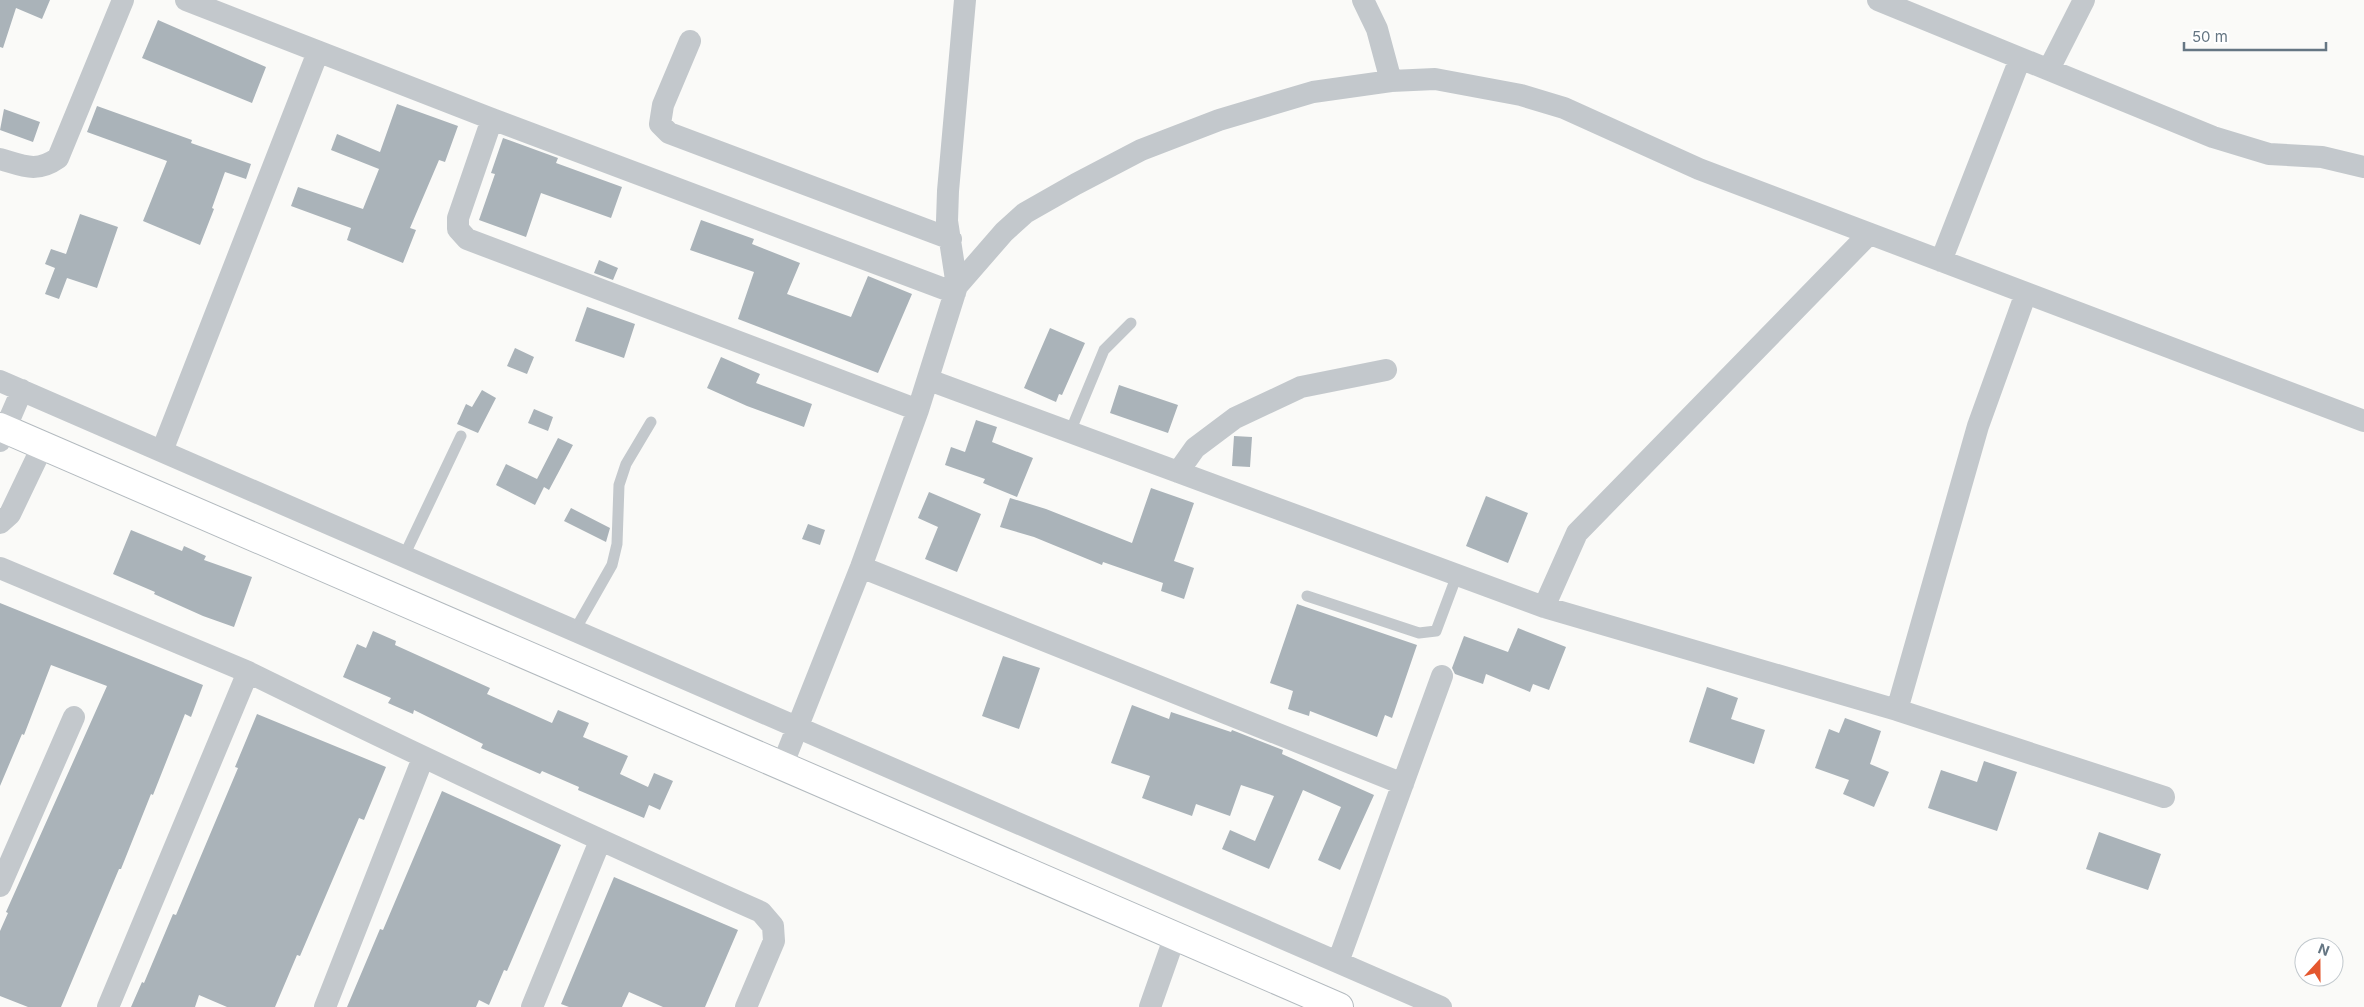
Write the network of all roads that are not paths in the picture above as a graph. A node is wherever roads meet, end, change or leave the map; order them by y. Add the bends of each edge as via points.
1 (123, 0) edge
2 (186, 0) edge
3 (965, 0) edge
4 (1363, 0) edge
5 (2084, 0) edge
6 (1881, 1) edge
7 (690, 41) dead end
8 (318, 52) junction
9 (2020, 59) junction
10 (2049, 69) junction
11 (1391, 81) junction
12 (492, 119) junction
13 (0, 159) edge
14 (2364, 167) edge
15 (1869, 234) junction
16 (951, 239) junction
17 (1941, 261) junction
18 (956, 289) junction
19 (2026, 293) junction
20 (1131, 323) dead end
21 (1386, 370) dead end
22 (929, 380) junction
23 (0, 381) edge
24 (22, 390) junction
25 (918, 410) junction
26 (2364, 421) edge
27 (651, 422) dead end
28 (2, 432) edge
29 (1070, 432) junction
30 (461, 436) dead end
31 (43, 445) junction
32 (162, 450) junction
33 (1178, 472) junction
34 (0, 524) edge
35 (404, 556) junction
36 (861, 567) junction
37 (0, 568) edge
38 (1457, 575) junction
39 (1307, 596) dead end
40 (1544, 607) junction
41 (575, 630) junction
42 (248, 672) junction
43 (1442, 676) dead end
44 (1896, 710) junction
45 (74, 717) dead end
46 (798, 727) junction
47 (423, 758) junction
48 (782, 766) junction
49 (1403, 784) junction
50 (2164, 797) dead end
51 (600, 841) junction
52 (0, 886) edge
53 (1175, 936) junction
54 (1338, 962) junction
55 (1330, 1005) edge
56 (108, 1007) edge
57 (325, 1007) edge
58 (532, 1007) edge
59 (746, 1007) edge
60 (1150, 1007) edge
61 (1441, 1007) edge

1 - 13 street via 58,158 47,166 30,168
2 - 8 street
3 - 16 street via 948,191
4 - 11 street via 1377,28
5 - 10 street
6 - 9 street
7 - 16 street via 663,106 660,124 669,133
8 - 12 street
8 - 32 street
9 - 10 street
9 - 17 street
10 - 14 street via 2213,138 2269,154 2322,157
11 - 15 street via 1435,79 1521,95 1555,106 1699,169
11 - 18 street via 1313,92 1220,120 1141,150 1025,214 1004,232
12 - 18 street
12 - 25 street via 458,218 458,230 467,239
15 - 17 street
15 - 40 street via 1577,533
16 - 18 street
17 - 19 street
18 - 22 street
19 - 26 street
19 - 44 street via 1978,426
20 - 29 lane via 1104,350
21 - 33 street via 1301,387 1235,418 1195,448
22 - 25 street
22 - 29 street
23 - 24 street
24 - 28 street
24 - 32 street
25 - 36 street
27 - 41 lane via 626,464 619,485 617,544 612,565
28 - 31 main road
29 - 33 street
30 - 35 lane
31 - 34 street via 10,514
31 - 48 main road
32 - 35 street
33 - 38 street
35 - 41 street
36 - 46 street
36 - 49 street
37 - 42 street
38 - 39 lane via 1436,632 1428,634
38 - 40 street
40 - 44 street
41 - 46 street
42 - 47 street
42 - 56 street
43 - 49 street
44 - 50 street
45 - 52 street
46 - 48 street
46 - 54 street
47 - 51 street
47 - 57 street
48 - 53 main road
49 - 54 street
51 - 58 street
51 - 59 street via 761,912 773,926 774,941
53 - 55 main road
53 - 60 street
54 - 61 street

